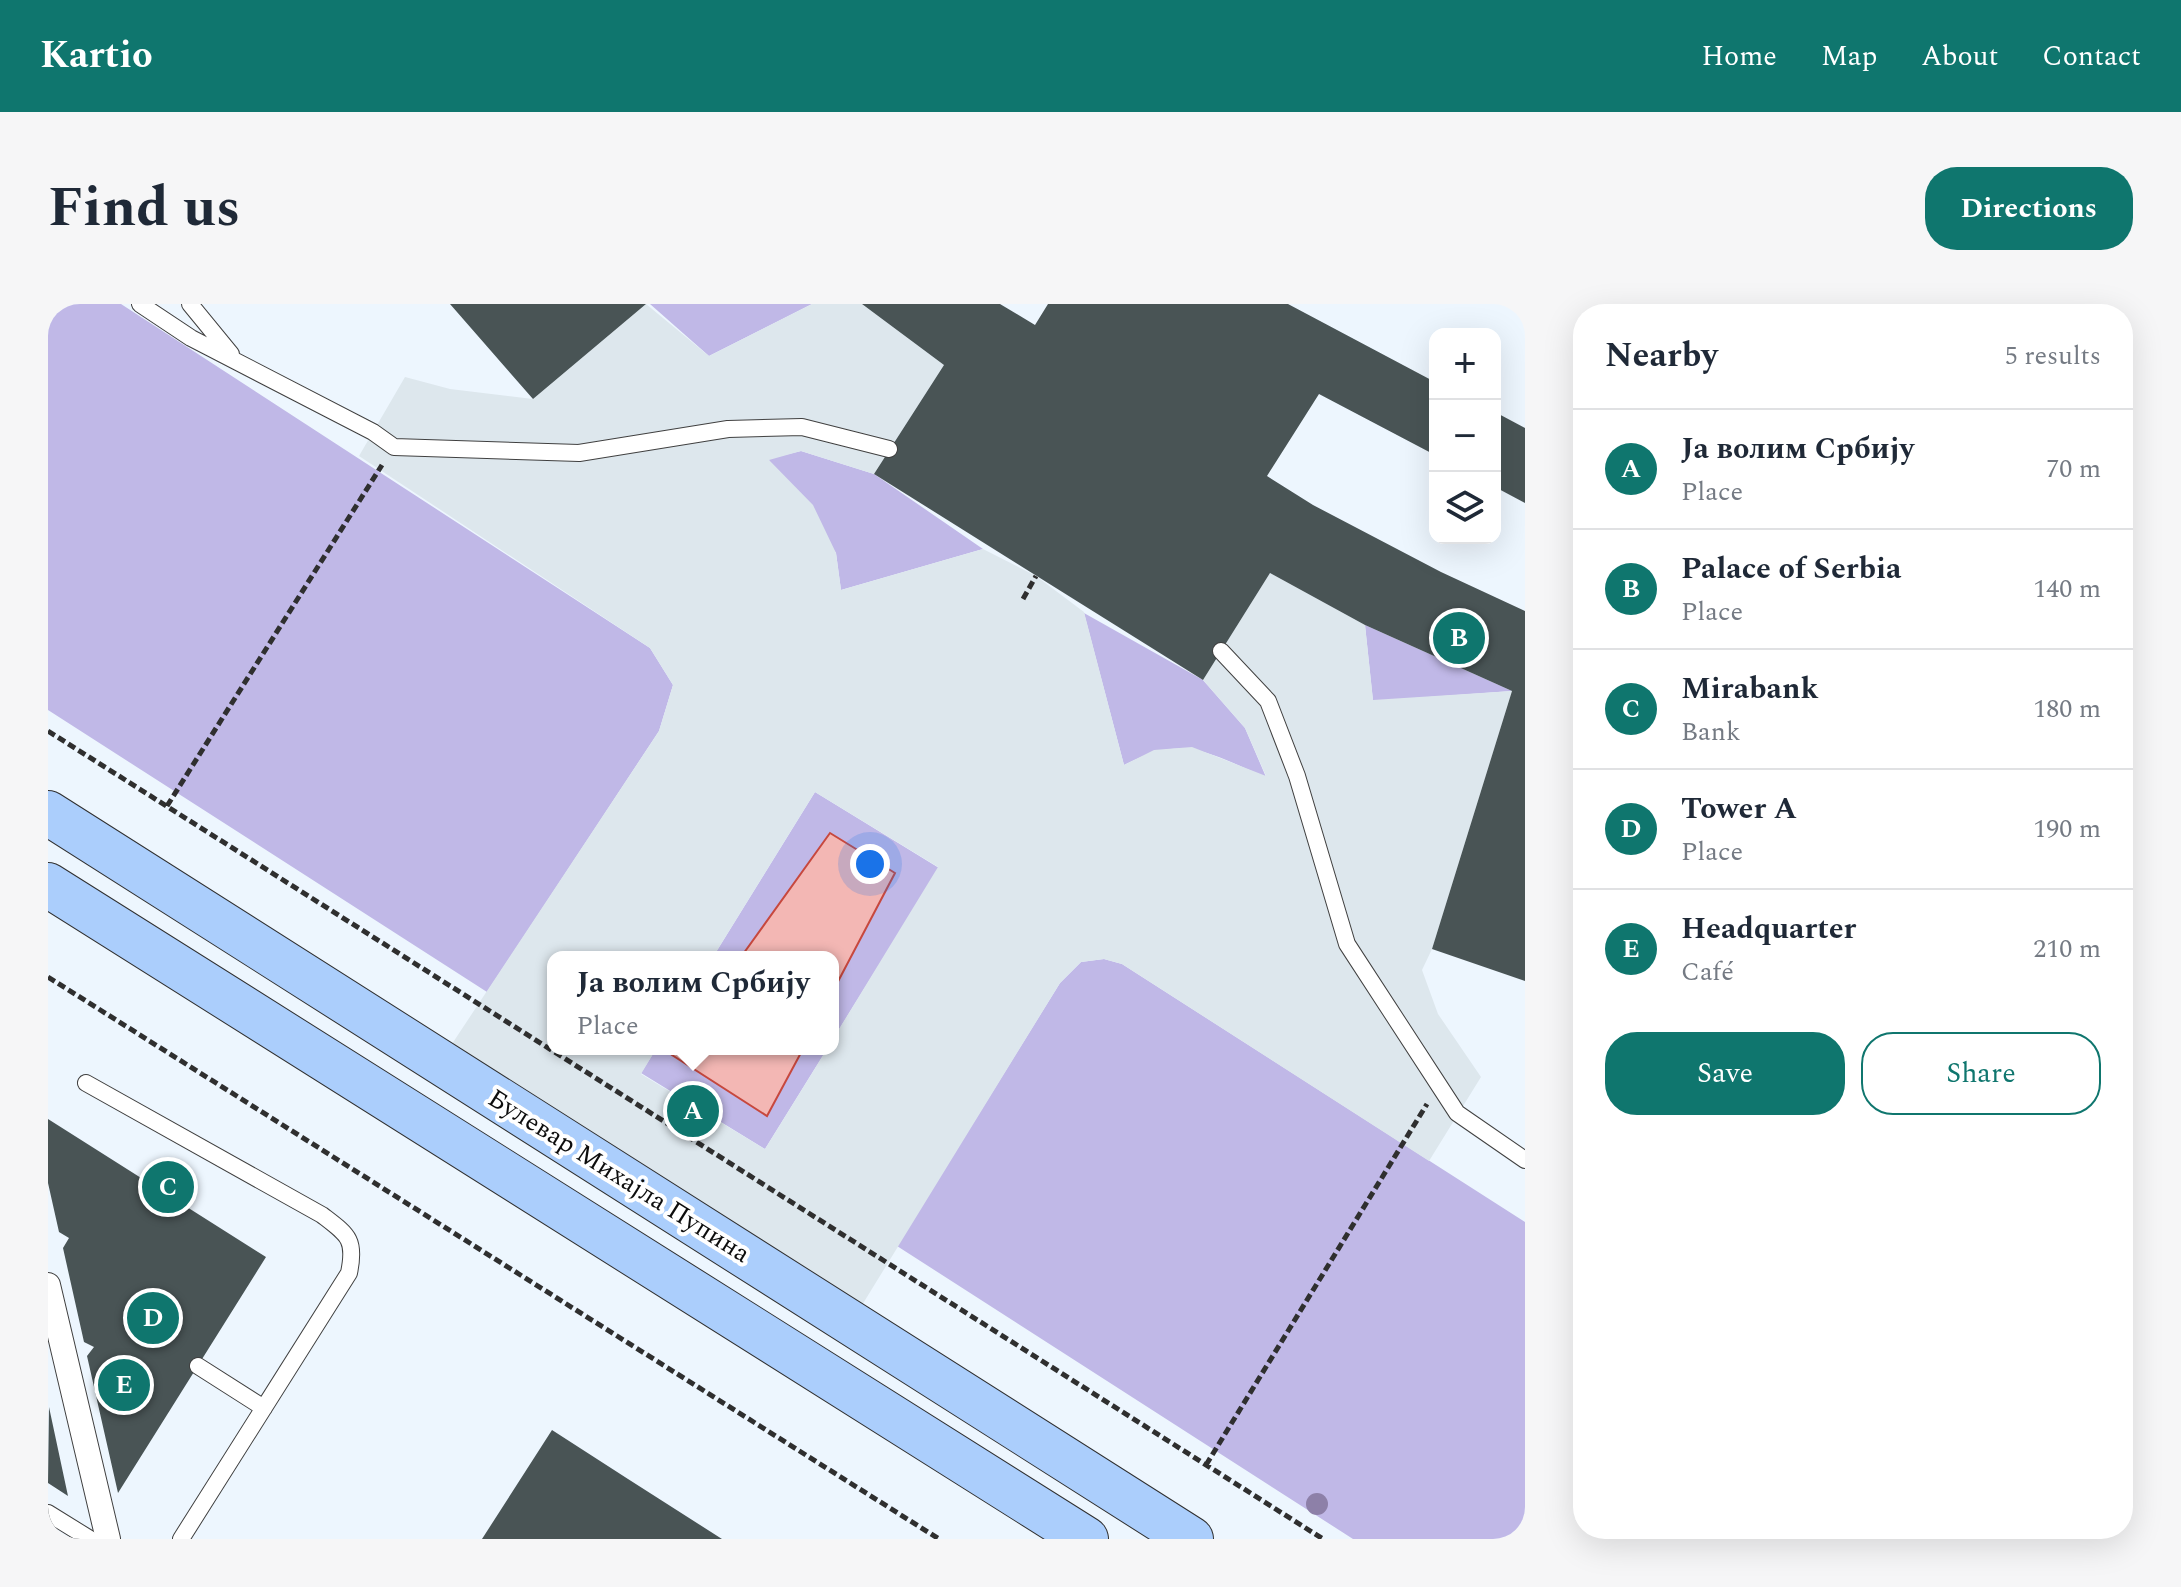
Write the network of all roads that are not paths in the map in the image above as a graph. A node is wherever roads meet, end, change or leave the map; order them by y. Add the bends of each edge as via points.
1 (140, 304) edge
2 (190, 304) edge
3 (235, 358) junction
4 (889, 449) dead end
5 (1221, 651) dead end
6 (48, 813) edge
7 (48, 885) edge
8 (86, 1083) dead end
9 (1525, 1160) edge
10 (651, 1196) junction
11 (621, 1246) junction
12 (48, 1285) edge
13 (198, 1366) dead end
14 (264, 1408) junction
15 (48, 1513) edge
16 (90, 1539) edge
17 (108, 1539) edge
18 (181, 1539) edge
19 (1086, 1539) edge
20 (1191, 1539) edge

1 - 3 lane via 191,338
2 - 3 lane
3 - 4 lane via 394,447 579,453 728,429 802,427
5 - 9 lane via 1268,701 1297,776 1347,944 1457,1113
6 - 10 main road, Булевар Михајла Пупина
7 - 11 main road
8 - 14 lane via 346,1233 354,1251 349,1273
10 - 11 main road
10 - 20 main road, Булевар Михајла Пупина
11 - 19 main road
12 - 17 street
13 - 14 lane
14 - 18 lane
15 - 16 lane

